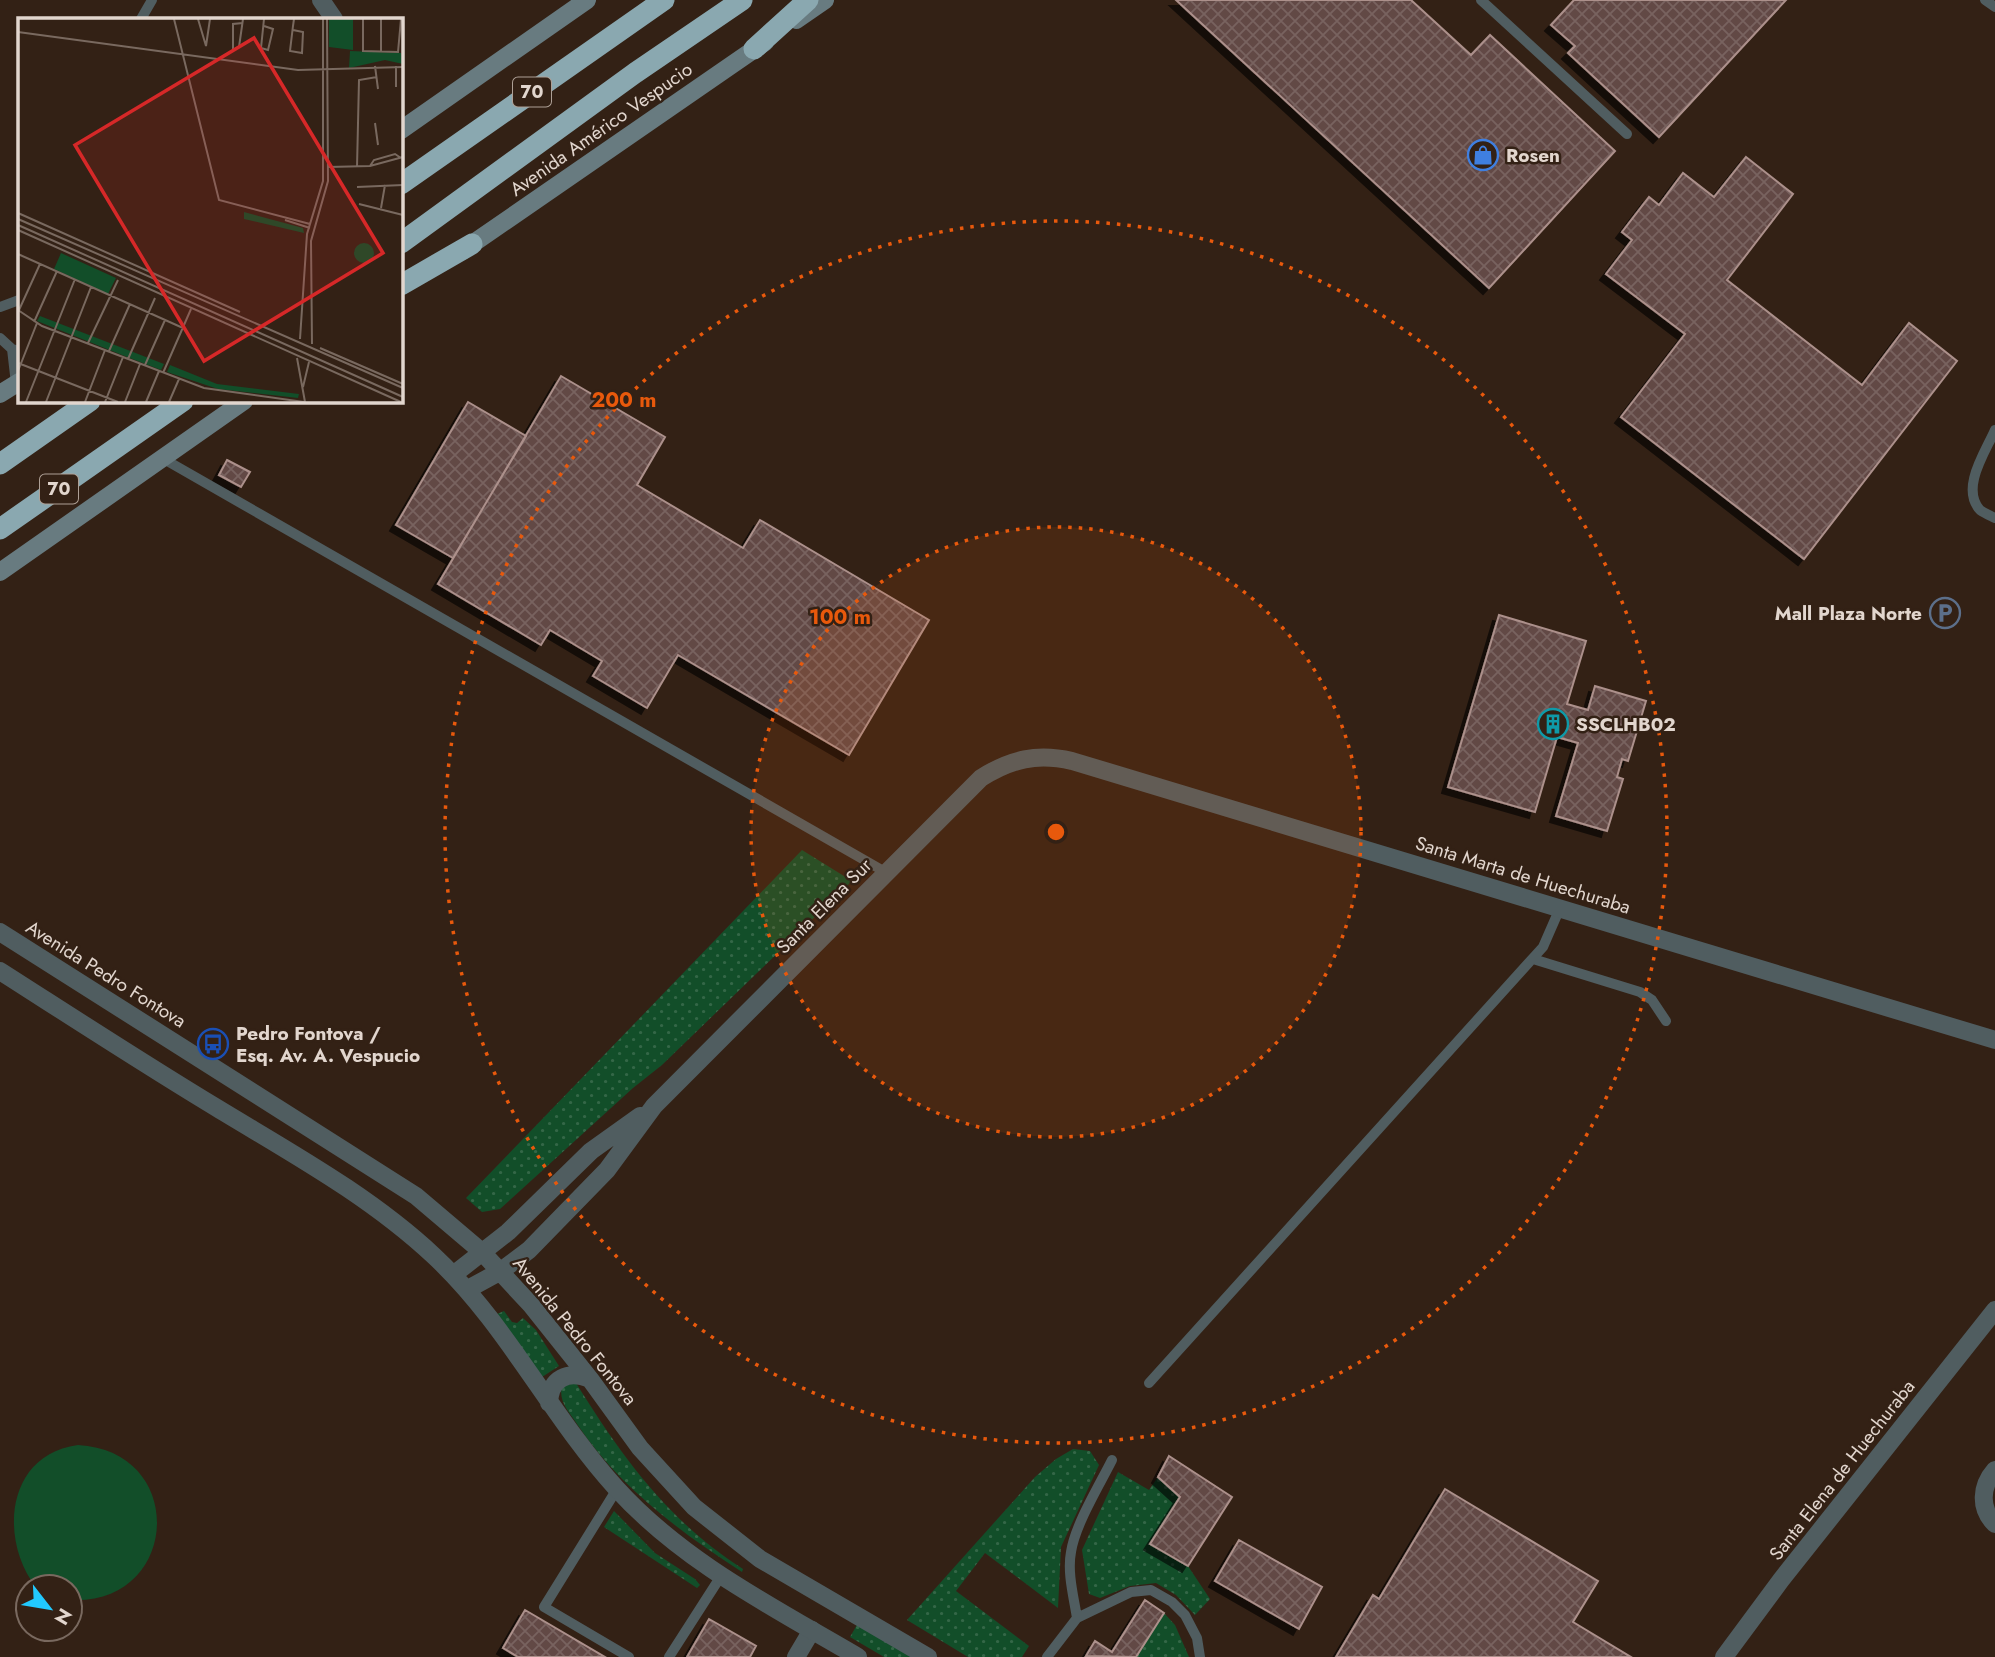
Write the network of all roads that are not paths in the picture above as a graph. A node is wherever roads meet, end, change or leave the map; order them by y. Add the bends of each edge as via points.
1 (152, 0) edge
2 (321, 0) edge
3 (587, 0) edge
4 (664, 0) edge
5 (742, 0) edge
6 (808, 0) edge
7 (825, 0) edge
8 (1481, 0) edge
9 (1984, 0) edge
10 (1995, 7) edge
11 (142, 18) edge
12 (333, 18) edge
13 (754, 49) junction
14 (403, 122) edge
15 (1626, 134) dead end
16 (402, 183) edge
17 (402, 242) edge
18 (472, 244) junction
19 (402, 284) edge
20 (402, 292) edge
21 (18, 300) edge
22 (0, 307) edge
23 (0, 338) edge
24 (16, 350) edge
25 (18, 383) edge
26 (0, 394) edge
27 (89, 402) edge
28 (182, 402) edge
29 (198, 402) edge
30 (243, 402) edge
31 (1995, 430) edge
32 (1995, 446) edge
33 (117, 448) junction
34 (1985, 454) junction
35 (161, 458) junction
36 (0, 464) edge
37 (1995, 518) edge
38 (0, 529) edge
39 (0, 572) edge
40 (1037, 756) joint
41 (887, 873) junction
42 (1559, 908) junction
43 (0, 932) edge
44 (1532, 959) junction
45 (0, 971) edge
46 (1666, 1021) dead end
47 (1995, 1040) edge
48 (654, 1106) junction
49 (482, 1252) junction
50 (501, 1271) junction
51 (453, 1275) junction
52 (468, 1289) junction
53 (1995, 1310) edge
54 (590, 1378) junction
55 (1149, 1383) dead end
56 (550, 1403) junction
57 (1112, 1460) dead end
58 (1995, 1470) edge
59 (617, 1489) junction
60 (1995, 1524) edge
61 (721, 1576) junction
62 (1077, 1619) junction
63 (812, 1630) junction
64 (629, 1657) edge
65 (669, 1657) edge
66 (796, 1657) edge
67 (858, 1657) edge
68 (928, 1657) edge
69 (1047, 1657) edge
70 (1200, 1657) edge
71 (1724, 1657) edge

1 - 11 lane
2 - 12 street
3 - 14 main road
4 - 16 highway, 70
5 - 17 highway, 70
6 - 13 highway
7 - 13 main road, Avenida Américo Vespucio
8 - 15 lane
9 - 10 lane
13 - 18 main road, Avenida Américo Vespucio
18 - 19 highway
18 - 20 main road, Avenida Américo Vespucio
21 - 22 lane
23 - 24 lane
24 - 25 lane
25 - 26 main road
27 - 36 highway
28 - 33 highway, 70
29 - 33 highway
30 - 35 main road
31 - 34 lane
32 - 34 lane
33 - 38 highway, 70
34 - 37 lane via 1975,475 1974,499
35 - 39 main road
35 - 41 lane
40 - 41 street, Santa Elena Sur via 1001,766 981,778
40 - 42 street, Santa Marta de Huechuraba via 1072,761
41 - 48 street, Santa Elena Sur
42 - 44 lane via 1547,940
42 - 47 street, Santa Marta de Huechuraba
43 - 49 street, Avenida Pedro Fontova via 416,1196
44 - 46 lane via 1640,992 1652,1000
44 - 55 lane
45 - 51 street via 342,1185 414,1238
48 - 49 street, Santa Elena Sur via 591,1151
48 - 50 street, Santa Elena Sur via 607,1170
49 - 50 street, Avenida Pedro Fontova
49 - 51 street, Santa Elena Sur
50 - 52 street, Santa Elena Sur
50 - 54 street, Avenida Pedro Fontova
51 - 52 street
52 - 56 street
53 - 71 street, Santa Elena de Huechuraba
54 - 56 street via 560,1378 552,1387
54 - 68 street, Avenida Pedro Fontova via 656,1467 711,1522 761,1559
56 - 59 street
57 - 62 lane via 1071,1552
58 - 60 street via 1986,1483 1983,1500
59 - 61 street
59 - 64 lane via 544,1607
61 - 63 street
61 - 65 lane
62 - 69 lane
62 - 70 lane via 1131,1591 1152,1590 1185,1615 1197,1638
63 - 66 street
63 - 67 street

